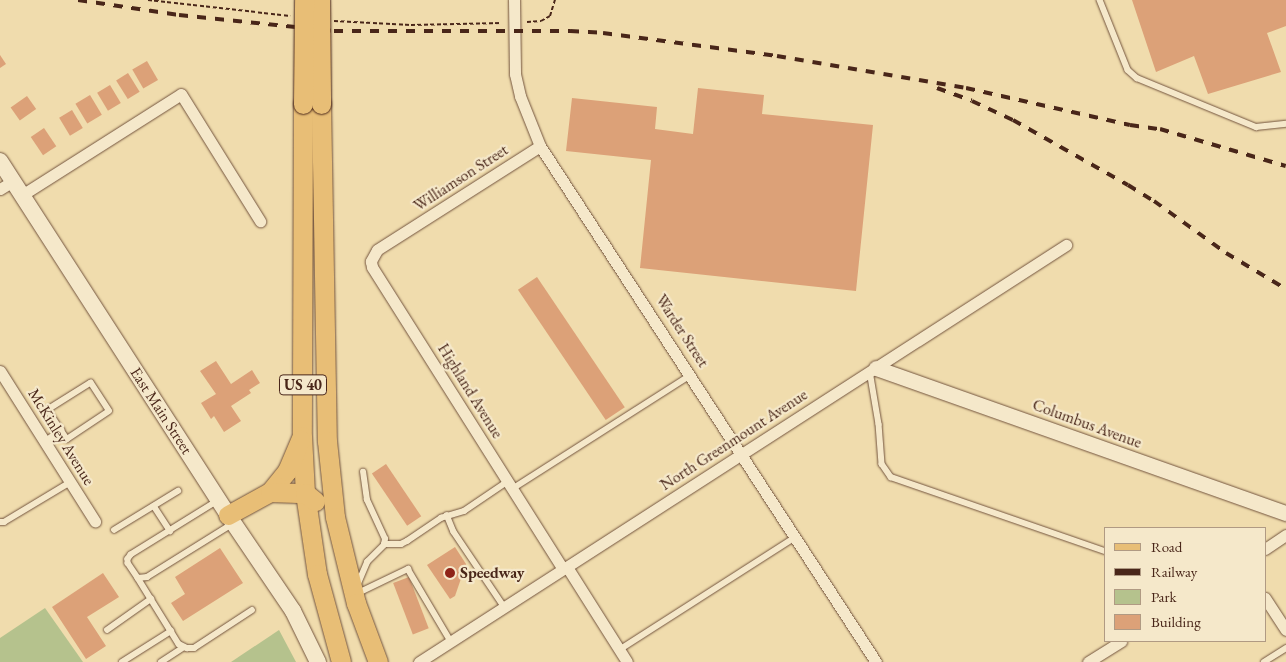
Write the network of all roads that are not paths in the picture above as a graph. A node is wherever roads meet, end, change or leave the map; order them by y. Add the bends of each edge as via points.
1 (304, 0) edge
2 (320, 0) edge
3 (514, 0) edge
4 (1100, 0) edge
5 (312, 104) junction
6 (1286, 124) edge
7 (540, 146) junction
8 (0, 161) edge
9 (5, 186) edge
10 (22, 195) junction
11 (260, 221) dead end
12 (399, 237) joint
13 (1066, 245) dead end
14 (873, 369) junction
15 (0, 371) edge
16 (691, 375) junction
17 (61, 430) junction
18 (302, 436) junction
19 (44, 442) junction
20 (742, 454) junction
21 (363, 472) dead end
22 (69, 483) junction
23 (510, 485) junction
24 (178, 491) dead end
25 (270, 492) junction
26 (305, 493) junction
27 (154, 506) junction
28 (227, 513) junction
29 (1286, 513) edge
30 (447, 516) junction
31 (335, 518) junction
32 (95, 521) dead end
33 (0, 522) edge
34 (114, 530) dead end
35 (170, 531) junction
36 (1286, 535) edge
37 (796, 537) junction
38 (384, 544) junction
39 (1266, 547) edge
40 (1104, 551) edge
41 (565, 568) junction
42 (138, 578) junction
43 (354, 594) junction
44 (151, 599) junction
45 (1266, 600) edge
46 (505, 608) junction
47 (252, 610) dead end
48 (107, 630) dead end
49 (1286, 630) edge
50 (171, 631) junction
51 (1119, 642) edge
52 (452, 643) junction
53 (184, 647) junction
54 (1286, 648) edge
55 (620, 650) junction
56 (122, 662) edge
57 (160, 662) edge
58 (318, 662) edge
59 (341, 662) edge
60 (378, 662) edge
61 (419, 662) edge
62 (627, 662) edge
63 (876, 662) edge
64 (1088, 662) edge
65 (1264, 662) edge

1 - 5 main road, US 40, bridge
2 - 5 main road, US 40, bridge
3 - 7 street, Warder Street via 514,51 520,96
4 - 6 lane via 1128,70 1137,78 1256,127
5 - 18 main road, US 40
5 - 31 main road, US 40 via 327,441
7 - 12 street, Williamson Street
7 - 16 street, Warder Street
8 - 9 main road, East Main Street
9 - 10 main road, East Main Street
10 - 11 street via 181,94
10 - 28 main road, East Main Street
12 - 23 street, Highland Avenue via 377,250 372,267
13 - 14 street, North Greenmount Avenue
14 - 20 street, North Greenmount Avenue
14 - 29 street, Columbus Avenue
14 - 40 lane via 882,464 891,478
15 - 19 street, McKinley Avenue
16 - 20 street, Warder Street
16 - 23 lane
17 - 17 lane via 67,439 109,411 91,383 48,410
17 - 19 lane
18 - 25 main road via 287,471
18 - 26 main road, US 40
19 - 22 street, McKinley Avenue
20 - 37 street, Warder Street
20 - 41 street, North Greenmount Avenue
21 - 38 lane via 367,500 385,539
22 - 32 street, McKinley Avenue
22 - 33 lane
23 - 30 lane via 464,511
23 - 41 street, Highland Avenue
24 - 27 lane
25 - 26 main road
25 - 28 main road
26 - 31 main road
26 - 59 main road, US 40 via 317,574
27 - 34 lane
27 - 35 lane
28 - 35 lane
28 - 42 lane via 147,577
28 - 58 main road, East Main Street via 293,611
30 - 38 lane via 401,544
30 - 46 lane via 454,532
31 - 43 main road, US 40
35 - 42 lane via 128,559
36 - 39 street
37 - 55 lane
37 - 63 street, Warder Street
38 - 43 lane via 367,562
41 - 46 street, North Greenmount Avenue
41 - 55 street, Highland Avenue
42 - 44 lane
43 - 52 lane via 408,569
43 - 60 main road, US 40
44 - 48 lane
44 - 50 lane
45 - 49 street
46 - 52 street, North Greenmount Avenue
47 - 53 lane via 194,648
50 - 53 lane
50 - 56 lane
51 - 64 street
52 - 61 street, North Greenmount Avenue
53 - 57 lane
54 - 65 lane
55 - 62 street, Highland Avenue

